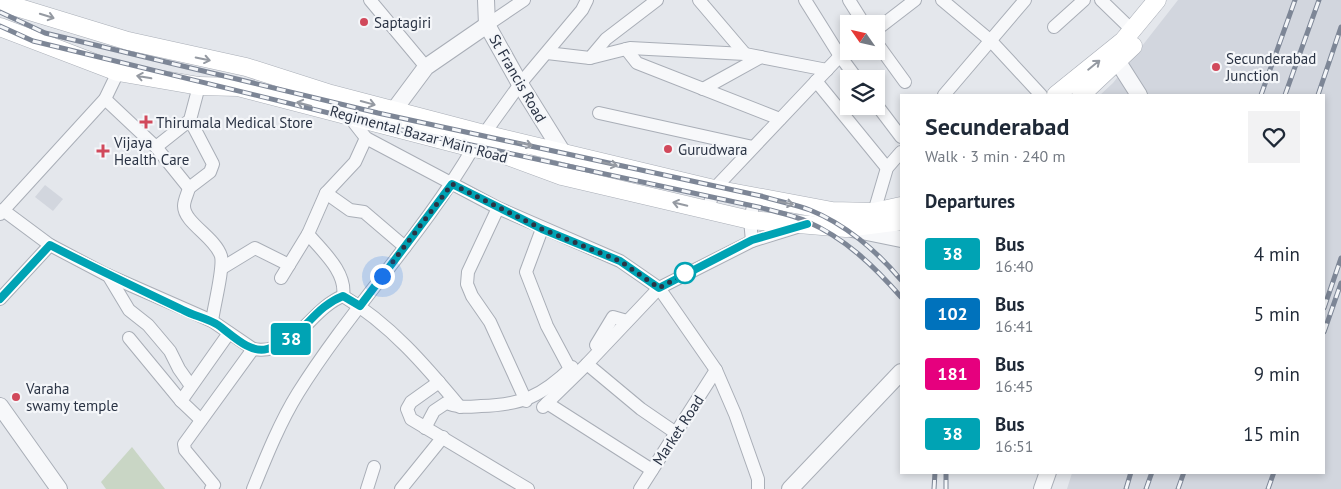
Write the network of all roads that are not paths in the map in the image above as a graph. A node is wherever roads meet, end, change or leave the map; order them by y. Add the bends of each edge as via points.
1 (370, 0) edge
2 (486, 0) edge
3 (524, 0) edge
4 (587, 0) edge
5 (656, 0) edge
6 (699, 0) edge
7 (805, 0) edge
8 (849, 0) edge
9 (915, 0) edge
10 (942, 0) edge
11 (1025, 0) edge
12 (1084, 0) edge
13 (1101, 0) edge
14 (1157, 0) edge
15 (1168, 0) edge
16 (5, 2) edge
17 (898, 5) edge
18 (858, 15) edge
19 (885, 20) edge
20 (488, 25) junction
21 (0, 27) edge
22 (1054, 27) dead end
23 (1133, 31) junction
24 (991, 41) junction
25 (840, 48) edge
26 (626, 49) junction
27 (547, 53) junction
28 (745, 54) junction
29 (885, 54) edge
30 (1114, 56) junction
31 (761, 57) junction
32 (840, 57) edge
33 (590, 58) junction
34 (426, 67) junction
35 (827, 70) junction
36 (118, 72) junction
37 (816, 81) junction
38 (905, 82) dead end
39 (520, 84) junction
40 (199, 86) junction
41 (703, 89) junction
42 (945, 94) edge
43 (1040, 94) edge
44 (1057, 94) edge
45 (1083, 94) edge
46 (1137, 94) edge
47 (105, 99) junction
48 (329, 102) junction
49 (394, 110) junction
50 (346, 113) junction
51 (599, 113) dead end
52 (884, 115) edge
53 (780, 118) junction
54 (190, 120) junction
55 (900, 136) edge
56 (366, 138) junction
57 (478, 141) junction
58 (753, 147) junction
59 (156, 148) junction
60 (563, 153) junction
61 (900, 153) edge
62 (887, 168) junction
63 (452, 184) junction
64 (189, 188) junction
65 (714, 189) junction
66 (326, 194) junction
67 (755, 197) junction
68 (900, 206) edge
69 (498, 208) junction
70 (708, 210) junction
71 (2, 212) edge
72 (874, 212) junction
73 (750, 220) junction
74 (900, 221) edge
75 (807, 224) junction
76 (846, 228) junction
77 (542, 229) junction
78 (308, 234) junction
79 (900, 239) edge
80 (752, 240) junction
81 (50, 245) junction
82 (404, 247) junction
83 (289, 265) junction
84 (222, 268) junction
85 (108, 275) junction
86 (281, 278) dead end
87 (659, 288) junction
88 (343, 296) junction
89 (0, 299) edge
90 (360, 306) junction
91 (628, 321) junction
92 (212, 322) junction
93 (229, 333) junction
94 (129, 338) dead end
95 (253, 349) junction
96 (588, 364) junction
97 (570, 369) junction
98 (716, 370) junction
99 (900, 373) edge
100 (439, 382) junction
101 (191, 386) junction
102 (180, 401) junction
103 (526, 401) junction
104 (460, 408) junction
105 (1, 410) edge
106 (202, 420) junction
107 (425, 428) junction
108 (676, 434) junction
109 (443, 437) junction
110 (374, 467) dead end
111 (652, 470) junction
112 (1047, 474) edge
113 (214, 488) edge
114 (59, 489) edge
115 (253, 489) edge
116 (367, 489) edge
117 (401, 489) edge
118 (528, 489) edge
119 (640, 489) edge
120 (758, 489) edge
121 (790, 489) edge
122 (1042, 489) edge

1 - 34 street
2 - 20 street, St Francis Road
3 - 20 street
4 - 27 street
5 - 33 street via 606,39
6 - 28 street
7 - 25 street
8 - 18 street
9 - 17 street
10 - 24 street
11 - 24 street
12 - 22 street
13 - 23 street
14 - 23 main road
15 - 30 main road via 1147,32
16 -> 48 main road, Regimental Bazar Main Road via 128,42 246,67
17 - 19 street
20 - 34 street, St Francis Road
20 - 39 street, St Francis Road
21 - 36 main road, Regimental Bazar Main Road
23 - 30 main road
24 - 42 street
24 - 43 street
26 - 28 street
26 - 33 street
26 - 41 street via 637,64
27 - 33 street
27 - 39 street
28 - 31 street
29 - 38 street
44 -> 30 main road
30 - 45 main road
30 - 46 street
31 - 35 street
31 - 41 street
32 - 35 street
34 - 49 street, St Francis Road
35 - 37 street
40 -> 36 main road, Regimental Bazar Main Road
36 - 47 street
37 - 53 street
37 - 62 street
39 - 57 street
39 - 60 street, St Francis Road
48 -> 40 main road, Regimental Bazar Main Road via 238,87
40 - 54 street
41 - 53 street
47 - 59 street
47 - 71 street
48 -> 49 main road, Regimental Bazar Main Road
48 - 50 main road, Regimental Bazar Main Road
49 - 57 main road, Regimental Bazar Main Road
50 - 56 street
50 - 57 main road, Regimental Bazar Main Road
51 - 58 street
52 - 55 street
53 - 58 street
54 - 59 street
54 - 64 street via 213,164 210,172
56 - 63 street
56 - 66 street via 355,162
57 -> 60 main road, Regimental Bazar Main Road
57 - 63 street
70 -> 57 main road, Regimental Bazar Main Road via 562,176 494,151
58 - 65 street
59 - 64 street
60 -> 65 main road, Regimental Bazar Main Road
61 - 62 street
62 - 72 street
63 - 69 street
63 - 82 street
64 - 84 street via 185,210 217,247
65 - 67 main road, Regimental Bazar Main Road
65 - 70 street
66 - 78 street
66 - 82 street via 350,210 364,212
67 -> 72 main road, Regimental Bazar Main Road via 832,211
67 - 73 street
68 - 72 main road, Regimental Bazar Main Road
69 - 77 street
69 - 103 street via 468,272 467,284 490,322
70 - 73 main road, Regimental Bazar Main Road
71 - 81 street
73 - 75 main road, Regimental Bazar Main Road
73 - 80 street
74 - 76 main road, Regimental Bazar Main Road
75 - 76 main road, Regimental Bazar Main Road
75 - 80 street
76 - 79 street
77 - 87 street via 620,261
77 - 97 street via 526,272 547,326
78 - 83 street
78 - 88 street via 343,280
80 - 87 street
81 - 85 street
81 - 89 street
82 - 90 street
83 - 84 street via 255,248
83 - 86 street
84 - 92 street via 215,292
85 - 92 street
85 - 101 street via 129,310 148,325 170,351
87 - 91 street
87 - 98 street
88 - 90 street
88 - 95 street via 331,301 297,336 280,346
90 - 100 street via 423,363
90 - 115 street via 298,393
91 - 96 street
91 - 97 street via 613,317 600,342
92 - 93 street
93 - 95 street
93 - 101 street
94 - 102 street
95 - 106 street
96 - 108 street
96 - 111 street via 545,405
97 - 103 street
98 - 108 street, Market Road
98 - 120 street via 758,479
99 - 121 street
100 - 104 street
100 - 107 street via 411,402 407,409 411,419
101 - 102 street
102 - 106 street
103 - 104 street
104 - 107 street via 446,403 440,406
105 - 114 street
106 - 113 street via 184,444 185,450
107 - 109 street
108 - 111 street, Market Road
109 - 117 street
109 - 118 street
110 - 116 street
111 - 119 street, Market Road
112 - 122 street

